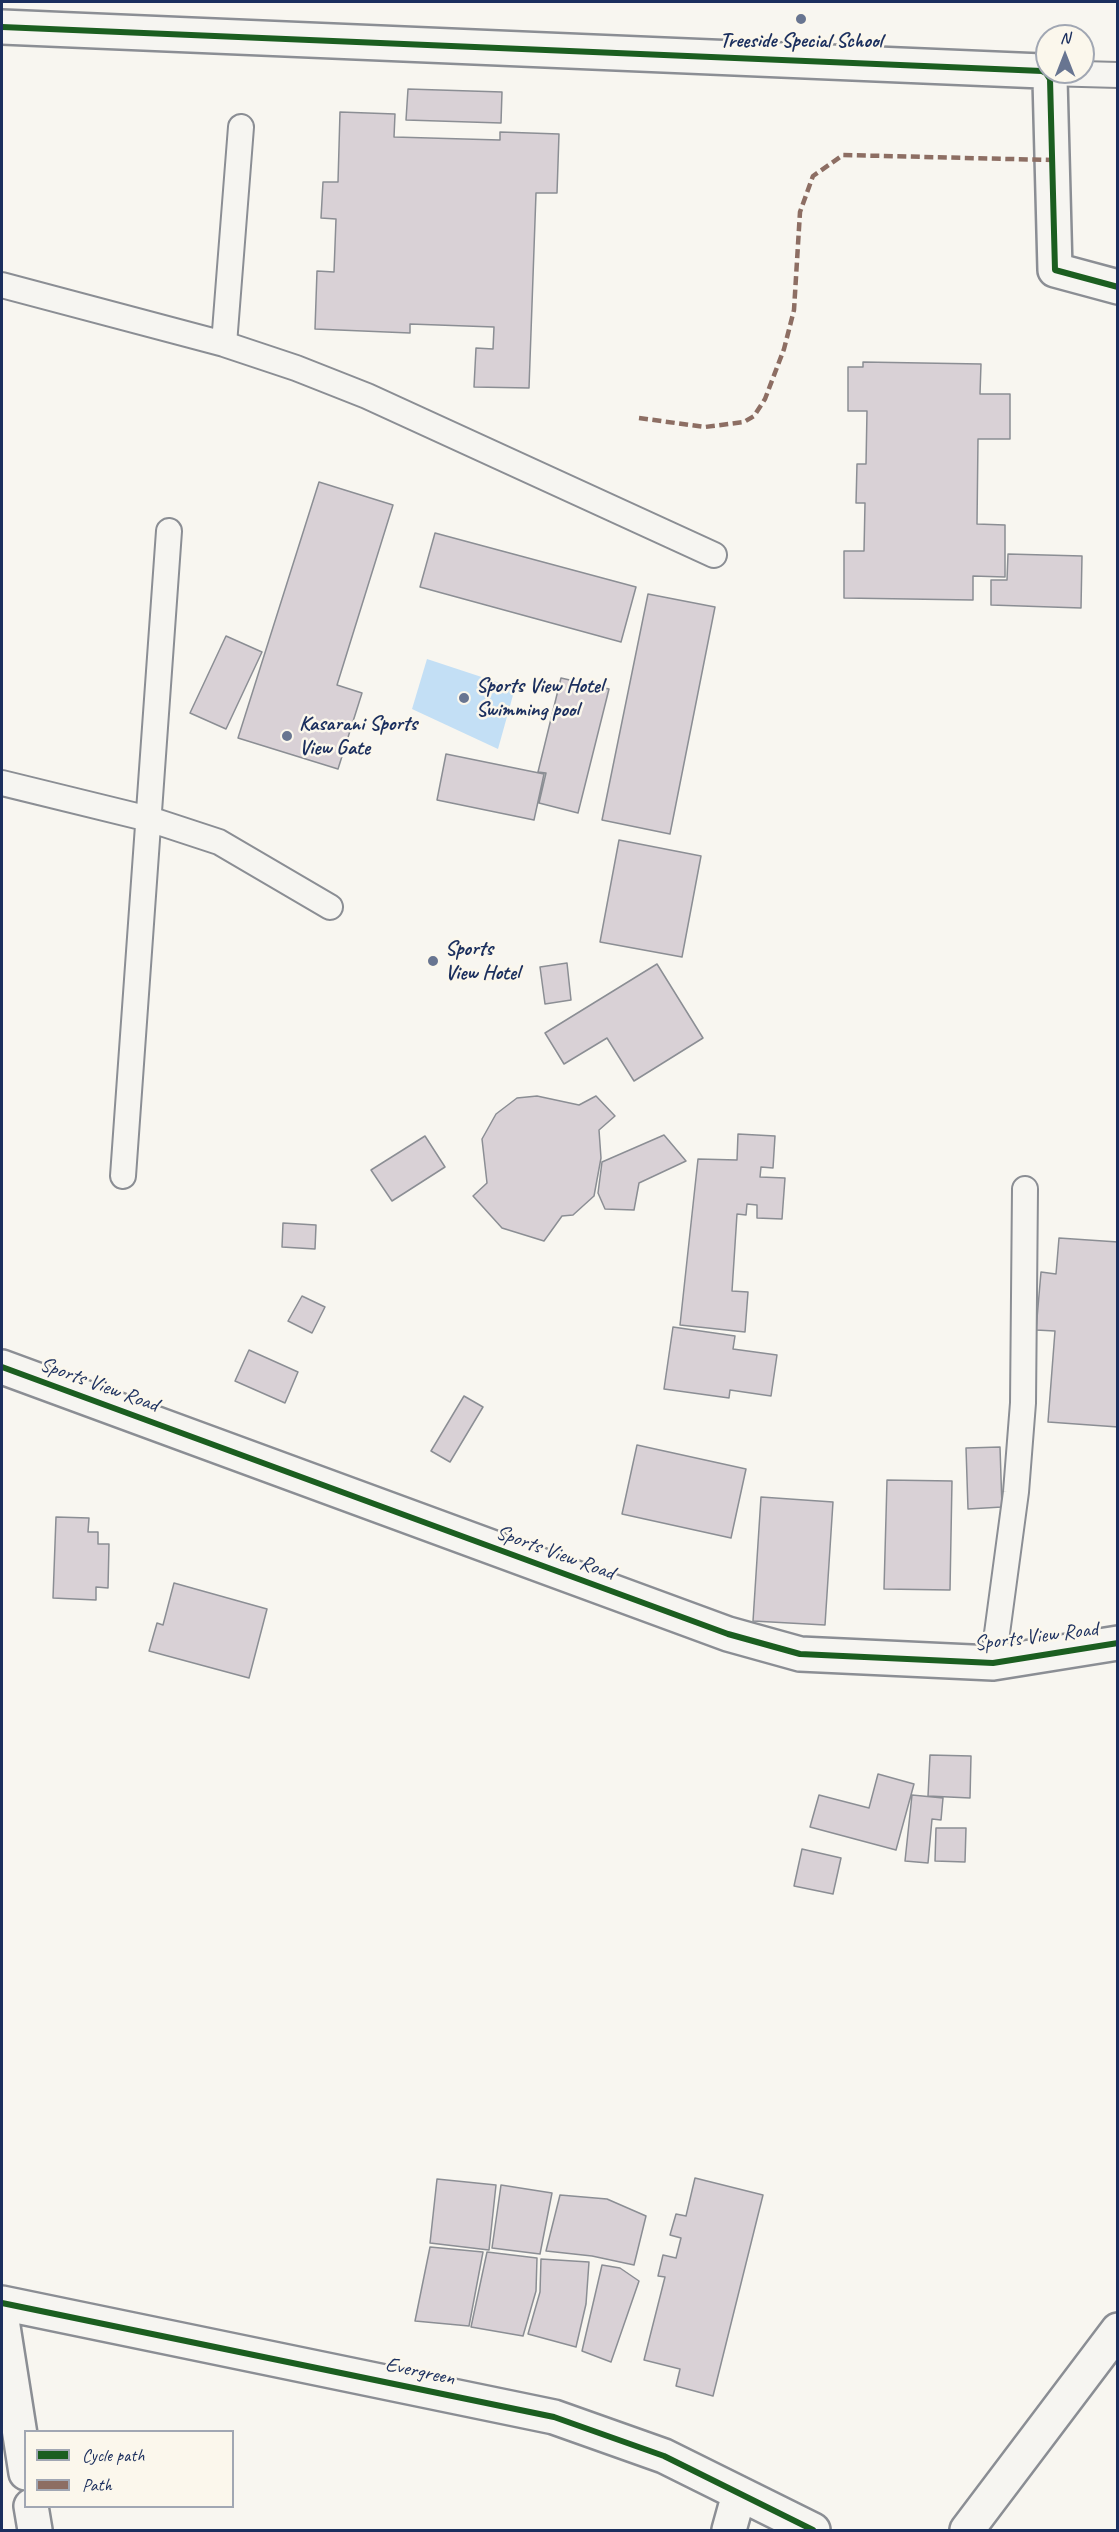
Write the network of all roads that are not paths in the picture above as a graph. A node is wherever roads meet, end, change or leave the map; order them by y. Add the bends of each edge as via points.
1 (2, 27) edge
2 (1035, 73) edge
3 (1095, 74) edge
4 (1118, 75) edge
5 (1050, 84) edge
6 (241, 127) dead end
7 (2, 285) edge
8 (1118, 287) edge
9 (224, 344) junction
10 (169, 531) dead end
11 (714, 555) dead end
12 (2, 783) edge
13 (149, 819) junction
14 (330, 907) dead end
15 (123, 1176) dead end
16 (1025, 1189) dead end
17 (2, 1367) edge
18 (1118, 1643) edge
19 (993, 1663) junction
20 (2, 2302) edge
21 (2, 2320) edge
22 (1118, 2330) edge
23 (24, 2460) edge
24 (739, 2494) junction
25 (31, 2508) edge
26 (34, 2530) edge
27 (729, 2530) edge
28 (813, 2530) edge
29 (967, 2530) edge

1 - 2 street
3 - 4 lane
5 - 8 street via 1054,270
6 - 9 lane
7 - 9 lane
9 - 11 lane via 367,396
10 - 13 lane
12 - 13 lane
13 - 14 lane via 219,842
13 - 15 lane
16 - 19 lane via 1022,1414 1016,1492
17 - 19 street, Sports View Road via 758,1643 800,1654
18 - 19 street, Sports View Road
20 - 24 street, Evergreen via 554,2417 664,2456
21 - 23 street
22 - 29 street
24 - 27 street
24 - 28 street, Evergreen
25 - 26 street

